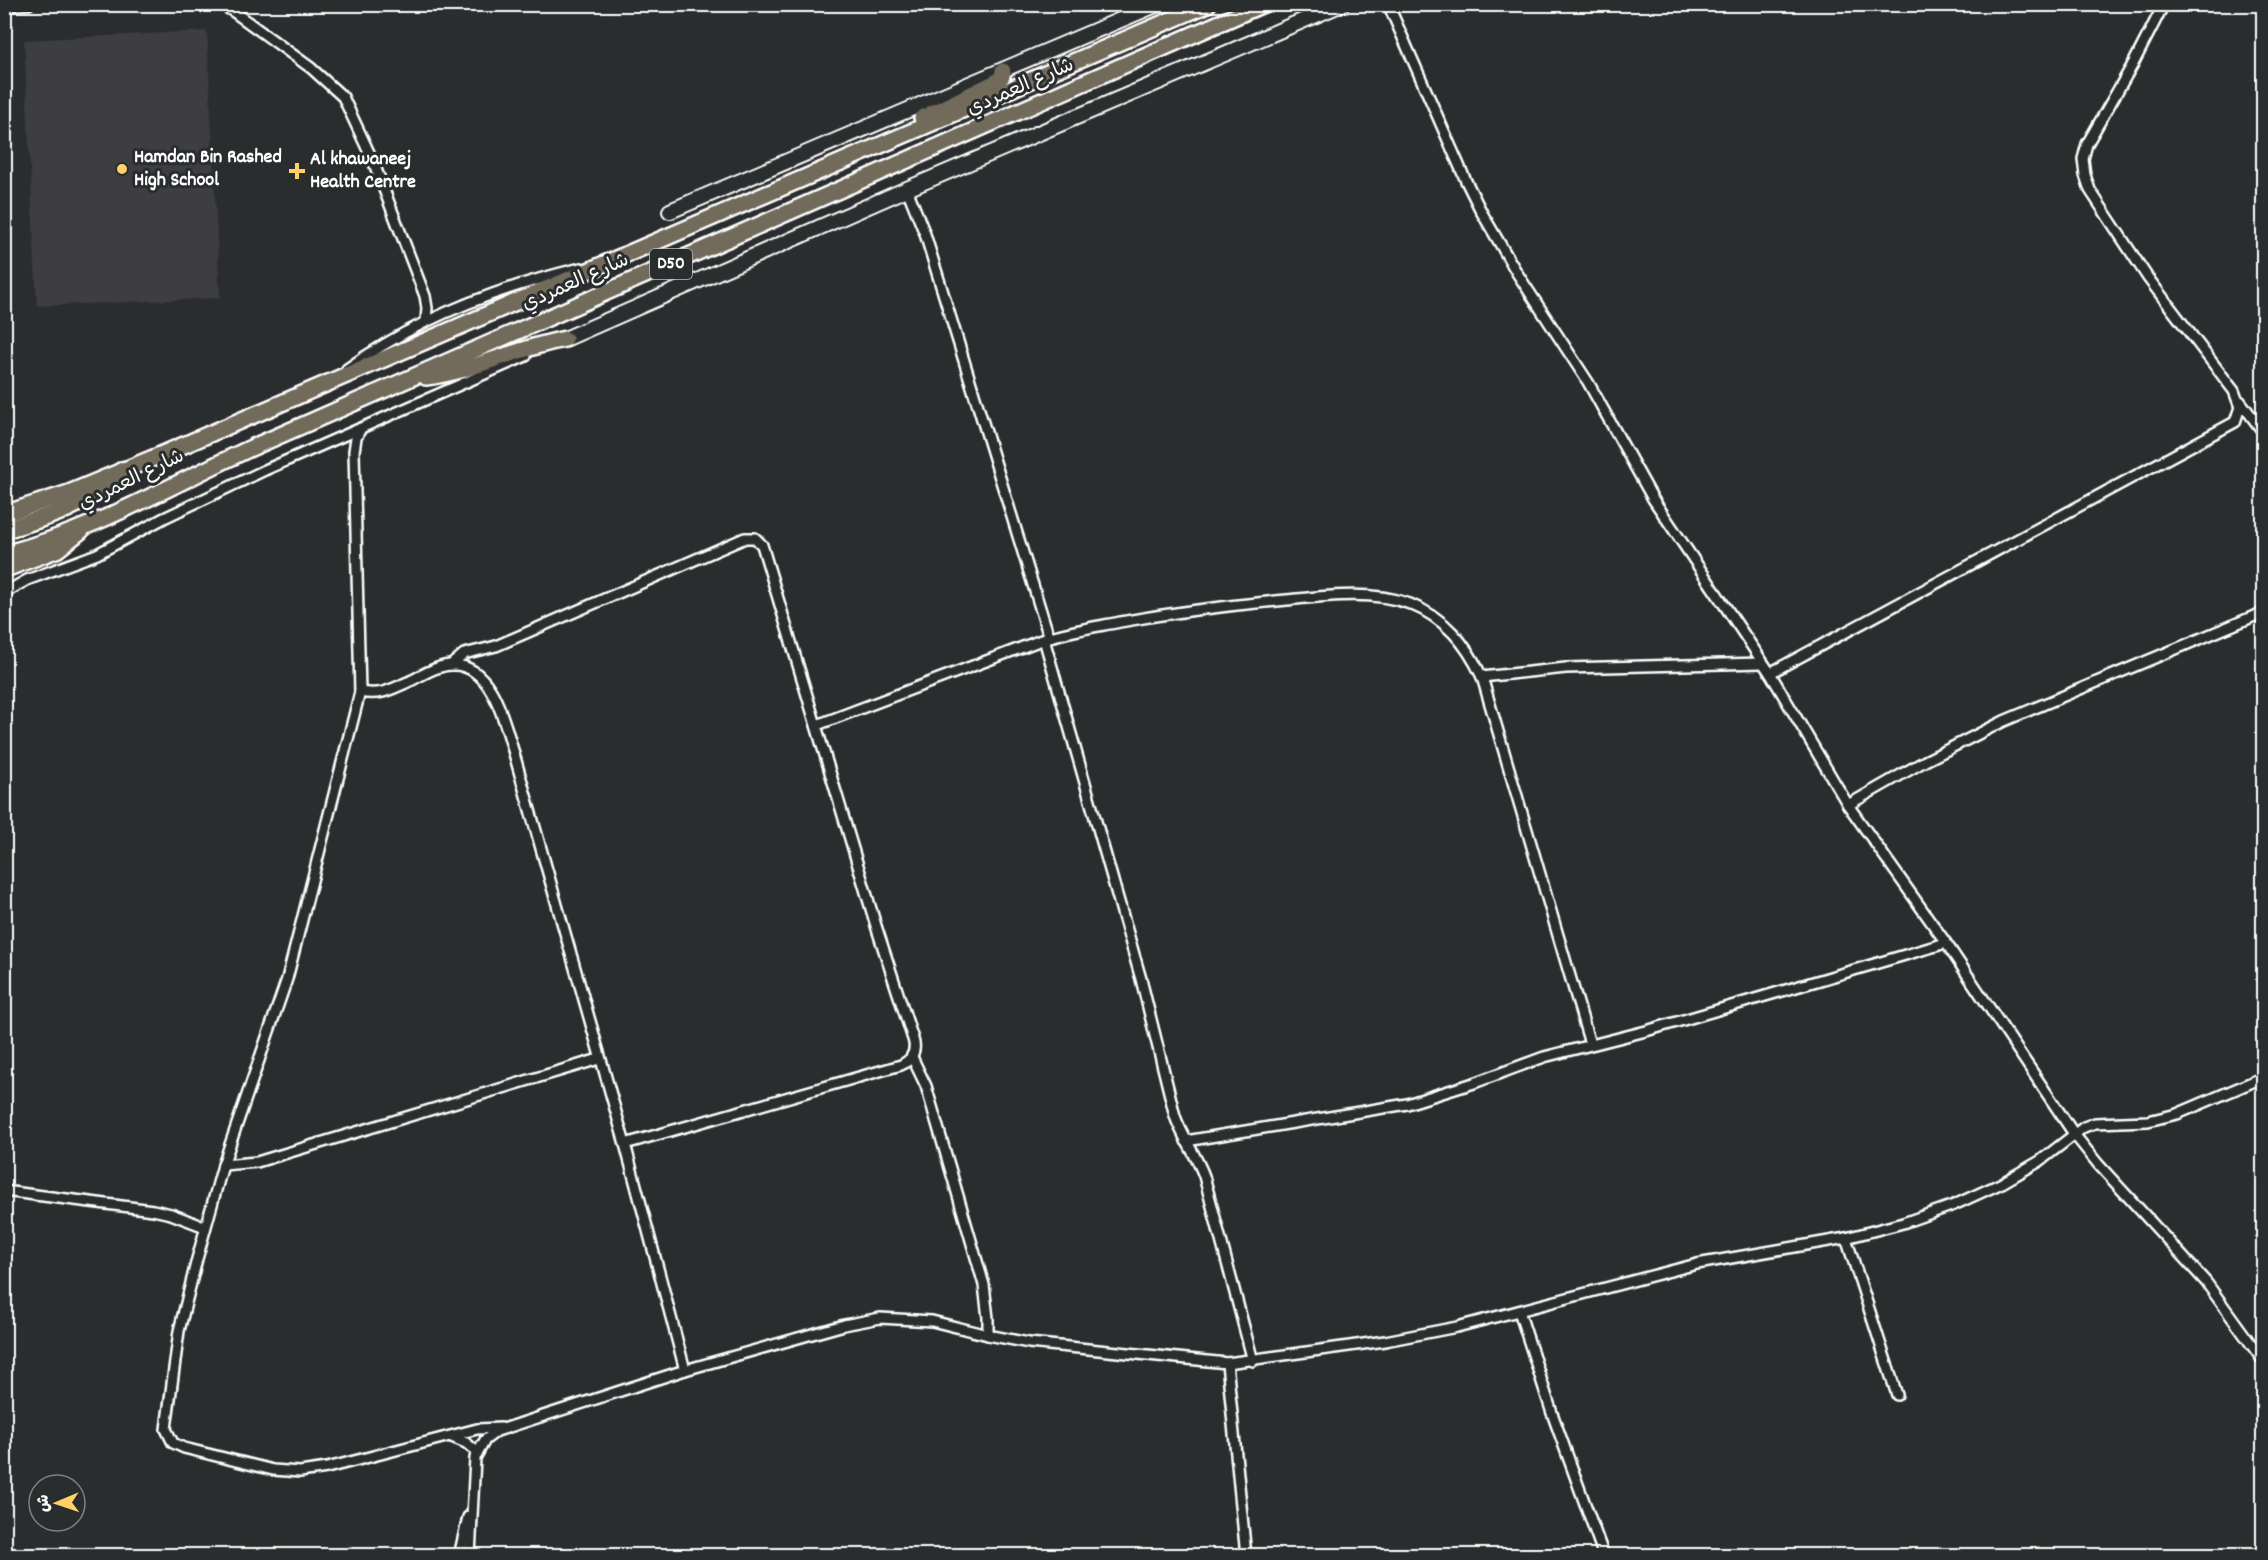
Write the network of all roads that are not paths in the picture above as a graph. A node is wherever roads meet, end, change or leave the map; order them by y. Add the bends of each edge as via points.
1 (29, 4) edge
2 (220, 4) edge
3 (1158, 4) edge
4 (1208, 4) edge
5 (1263, 4) edge
6 (1342, 4) edge
7 (2164, 4) edge
8 (4, 6) edge
9 (1387, 6) edge
10 (1003, 71) junction
11 (862, 154) junction
12 (907, 189) junction
13 (670, 211) dead end
14 (618, 260) junction
15 (426, 321) junction
16 (564, 339) junction
17 (411, 378) junction
18 (330, 383) junction
19 (2239, 399) junction
20 (361, 428) junction
21 (2264, 433) edge
22 (334, 439) junction
23 (354, 451) junction
24 (123, 470) junction
25 (69, 493) junction
26 (4, 501) edge
27 (4, 514) edge
28 (4, 530) edge
29 (81, 530) junction
30 (4, 554) edge
31 (4, 570) edge
32 (4, 593) edge
33 (2264, 612) edge
34 (1046, 638) junction
35 (1762, 663) junction
36 (451, 665) junction
37 (1770, 673) junction
38 (1482, 677) junction
39 (360, 692) junction
40 (818, 725) junction
41 (1848, 805) junction
42 (1946, 943) junction
43 (1590, 1044) junction
44 (912, 1057) junction
45 (600, 1059) junction
46 (2264, 1077) edge
47 (2074, 1134) junction
48 (1186, 1141) junction
49 (625, 1144) junction
50 (223, 1165) junction
51 (4, 1191) edge
52 (205, 1227) junction
53 (1846, 1238) junction
54 (1519, 1311) junction
55 (987, 1335) junction
56 (1253, 1361) junction
57 (2264, 1362) edge
58 (1227, 1363) junction
59 (685, 1370) junction
60 (1897, 1395) dead end
61 (503, 1428) junction
62 (452, 1437) junction
63 (477, 1452) junction
64 (471, 1506) junction
65 (459, 1556) edge
66 (470, 1556) edge
67 (1245, 1556) edge
68 (1605, 1556) edge

1 - 8 street
2 - 15 street via 311,68 343,97 373,161 426,302
3 - 10 street
4 - 11 main road, شارع العمردي / D50
5 - 17 main road, شارع العمردي / D50
6 - 12 street
7 - 19 street via 2087,144 2083,159 2085,175 2094,197 2148,278
9 - 35 street via 1466,181 1498,241 1588,382 1653,499
10 - 11 main road via 998,81 898,130
10 - 13 street
11 - 14 main road, شارع العمردي / D50
12 - 16 street
12 - 34 street via 925,234
14 - 15 street via 501,290
14 - 18 main road, شارع العمردي / D50
15 - 18 street via 380,346
16 - 17 main road via 450,373
16 - 20 street
17 - 29 main road, شارع العمردي / D50 via 240,453
18 - 24 main road, شارع العمردي / D50
19 - 21 street
19 - 37 street via 2239,415 2229,427
20 - 22 street
20 - 23 street
22 - 23 street
22 - 32 street via 206,497 97,554 27,580
23 - 39 street
24 - 25 main road, شارع العمردي / D50
24 - 28 highway via 78,505
25 - 26 main road
25 - 27 main road, شارع العمردي / D50
29 - 30 main road, شارع العمردي / D50
29 - 31 highway via 57,549
33 - 41 street via 2004,721
34 - 38 street via 1159,615 1258,602 1332,596 1387,599 1428,612 1445,624 1461,639
34 - 40 street
34 - 48 street via 1175,1116
35 - 37 street
35 - 38 street via 1566,668
36 - 39 street via 384,693
36 - 40 street via 464,654 496,646 750,537 762,545
36 - 45 street via 463,667 483,680 496,700
37 - 41 street
38 - 43 street
39 - 50 street via 292,959
40 - 44 street via 877,930 915,1044
41 - 42 street
42 - 43 street
42 - 47 street
43 - 48 street via 1407,1104
44 - 49 street via 901,1065
44 - 55 street via 926,1086 984,1285
45 - 49 street
45 - 50 street via 258,1162
46 - 47 street via 2177,1114 2095,1123
47 - 53 street via 2021,1173 1978,1195 1912,1220
47 - 57 street via 2206,1282
48 - 56 street via 1208,1188
49 - 59 street
50 - 52 street
51 - 52 street via 153,1210
52 - 62 street via 179,1331 166,1425 173,1443 273,1470 300,1472
53 - 54 street via 1697,1264
53 - 60 street
54 - 56 street via 1421,1334
54 - 68 street
55 - 58 street
55 - 59 street via 932,1321 880,1318
56 - 58 street
58 - 67 street
59 - 61 street
61 - 62 street via 477,1429
61 - 63 street via 485,1440
62 - 63 street
63 - 64 street
64 - 65 street
64 - 66 street

